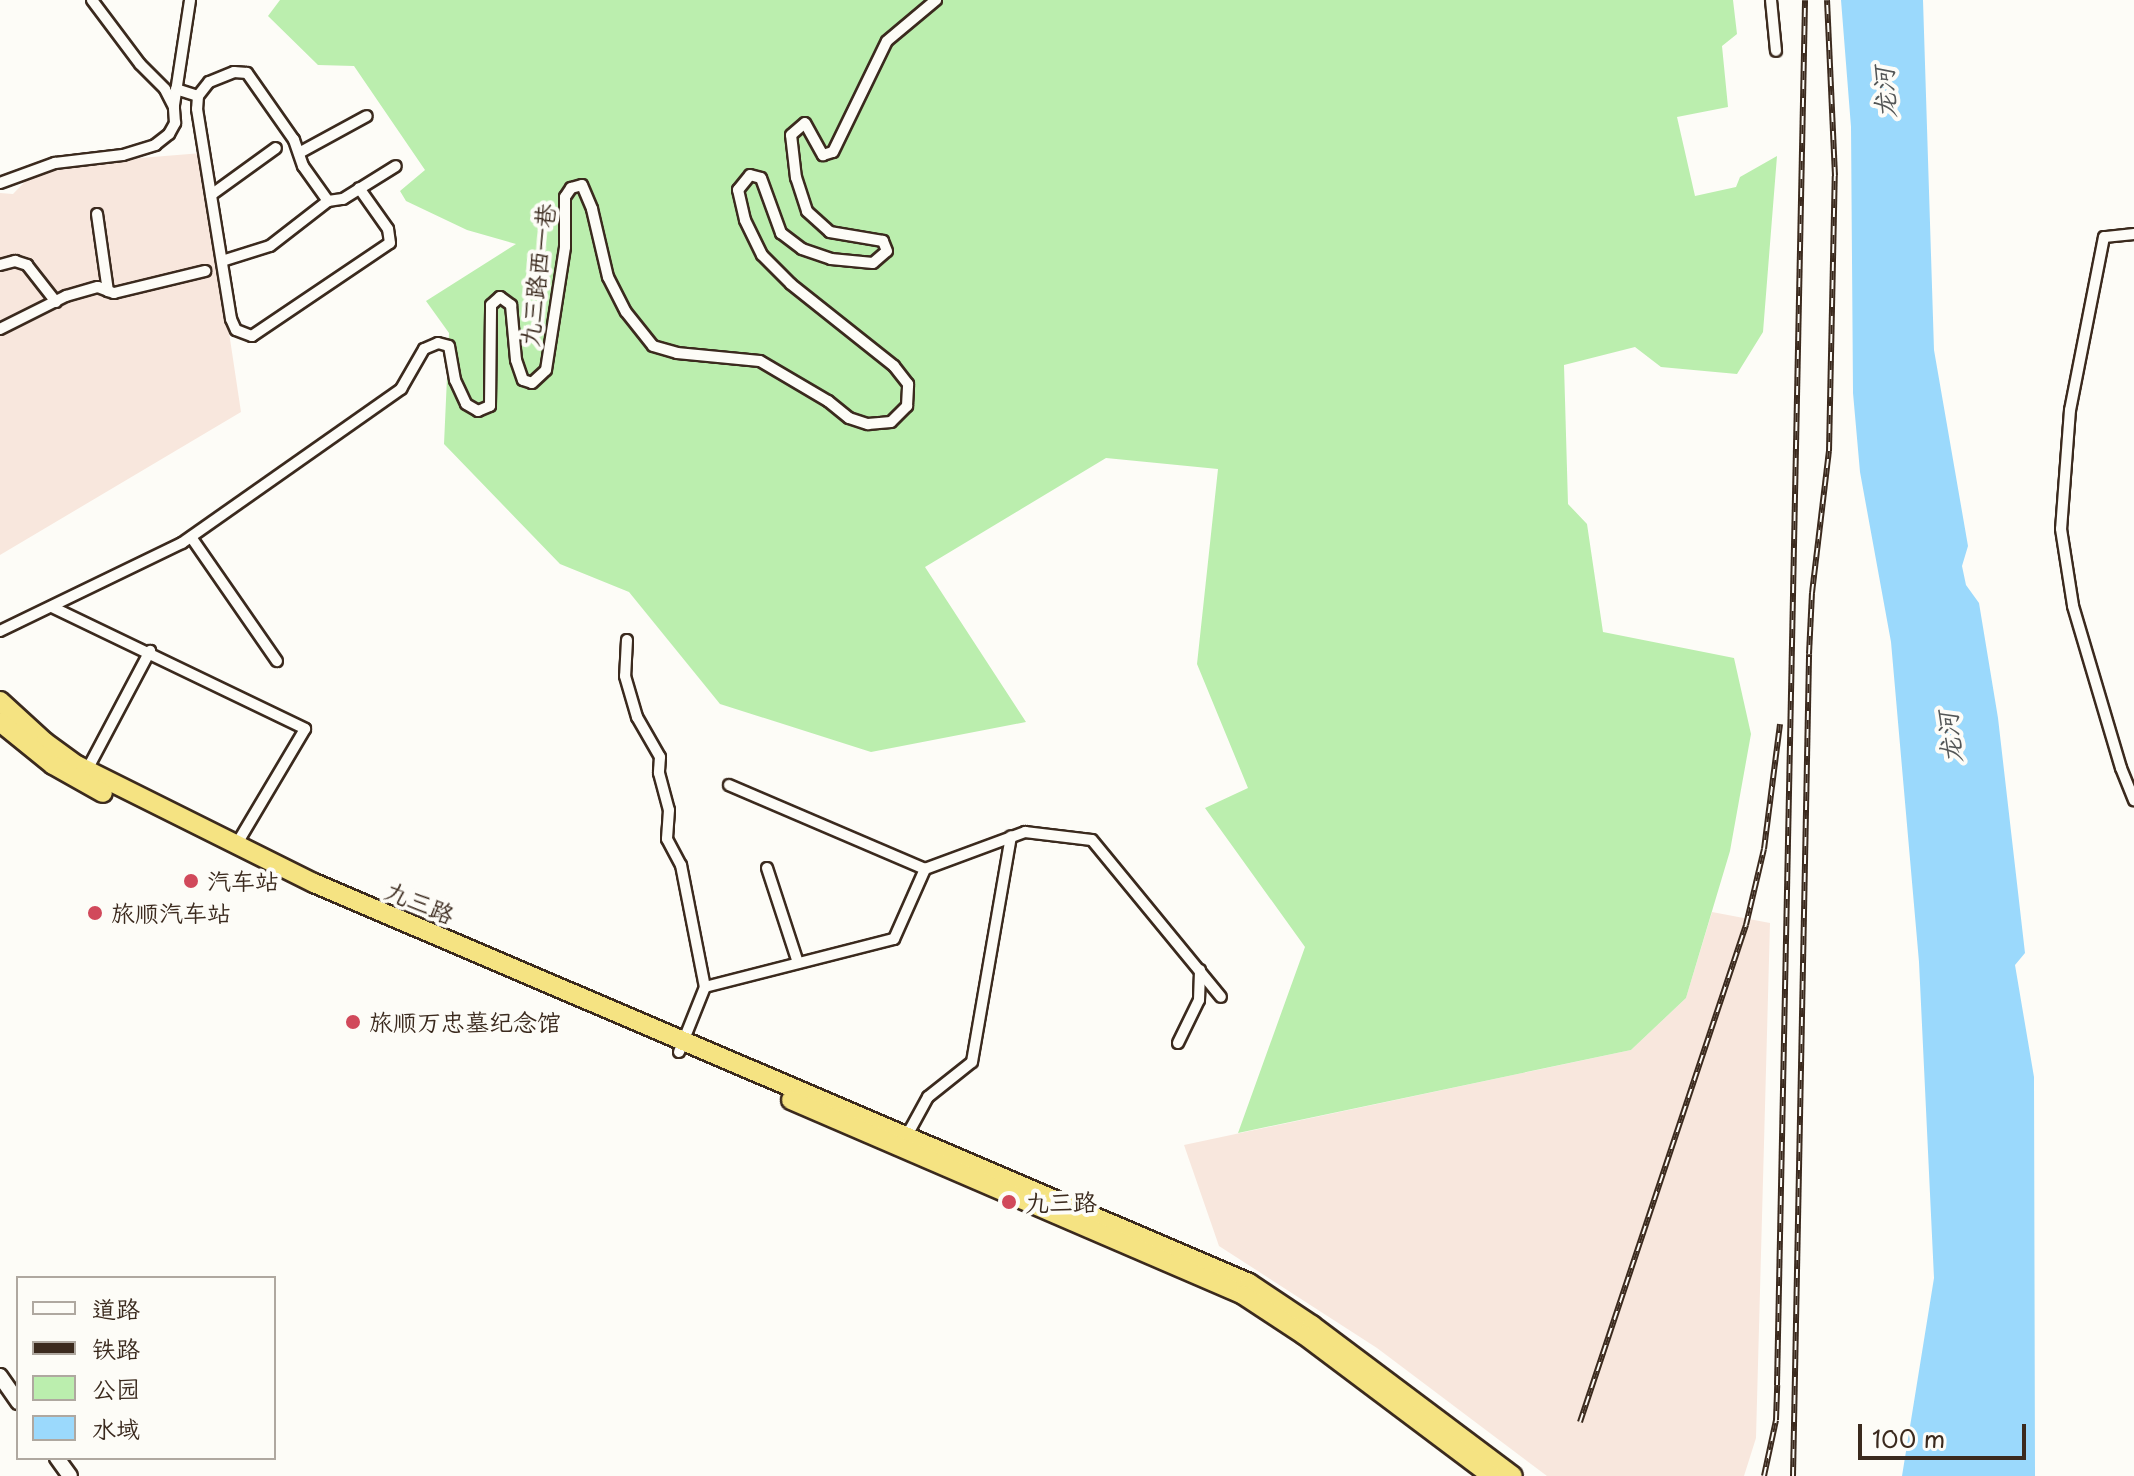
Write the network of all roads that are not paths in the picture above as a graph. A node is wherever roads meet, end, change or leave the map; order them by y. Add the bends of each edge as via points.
1 (92, 0) edge
2 (190, 0) edge
3 (936, 0) edge
4 (1771, 0) edge
5 (1776, 51) dead end
6 (176, 89) junction
7 (198, 96) junction
8 (174, 107) junction
9 (367, 116) dead end
10 (276, 148) dead end
11 (299, 153) junction
12 (396, 166) dead end
13 (0, 183) edge
14 (359, 188) junction
15 (211, 195) junction
16 (328, 201) junction
17 (97, 214) dead end
18 (2134, 234) edge
19 (222, 261) junction
20 (0, 265) edge
21 (205, 271) dead end
22 (108, 291) junction
23 (56, 302) junction
24 (0, 329) edge
25 (191, 537) junction
26 (52, 607) junction
27 (0, 631) edge
28 (627, 640) dead end
29 (150, 651) junction
30 (277, 661) dead end
31 (0, 701) edge
32 (0, 722) edge
33 (87, 770) junction
34 (729, 785) dead end
35 (2134, 801) edge
36 (1011, 836) junction
37 (236, 845) junction
38 (767, 868) dead end
39 (925, 869) junction
40 (798, 963) junction
41 (1200, 970) junction
42 (705, 987) junction
43 (1221, 997) dead end
44 (1178, 1043) dead end
45 (681, 1046) junction
46 (903, 1142) junction
47 (0, 1376) edge
48 (16, 1399) edge
49 (1492, 1476) edge
50 (1513, 1476) edge

1 - 8 street
2 - 6 street
3 - 25 street, 九三路西一巷 via 887,41 833,152 823,155 805,123 791,135 807,211 830,232 883,241 887,251 873,263 831,259 802,249 781,233 761,178 750,175 738,190 762,255 894,366 908,384 907,406 891,422 868,424 849,418 760,361 653,346 626,312 608,277 582,185 565,197 565,247 546,370 532,383 523,380 516,360 511,305 500,297 491,305 490,406 478,411 466,404 449,346 438,343 424,349 401,389
4 - 5 street
6 - 7 street
6 - 8 street
7 - 11 street via 222,75 247,73
7 - 15 street
8 - 13 street via 175,123 155,145 123,155 55,163
9 - 11 street
10 - 15 street
11 - 16 street
12 - 14 street
14 - 16 street
14 - 19 street via 388,229 390,243 252,336 236,330 231,319
15 - 19 street
16 - 19 street via 270,246
17 - 22 street
18 - 35 street via 2104,237 2070,410 2061,529 2073,606
20 - 23 street via 27,265
21 - 22 street
22 - 23 street via 98,287
23 - 24 street
25 - 26 street, 九三路西一巷
25 - 30 street
26 - 27 street, 九三路西一巷
26 - 29 street
28 - 42 street via 625,676 637,717 660,757 669,810 667,839 681,865
29 - 33 street
29 - 37 street via 305,729
31 - 33 highway, 九三路 via 45,742
32 - 45 highway, 九三路 via 70,775 317,897
33 - 37 highway, 九三路
34 - 39 street
36 - 39 street
36 - 41 street via 1025,832 1092,840
36 - 46 street via 972,1062 928,1097
37 - 45 highway, 九三路
38 - 40 street
39 - 40 street via 894,939
40 - 42 street
41 - 43 street
41 - 44 street via 1199,1000
42 - 45 street
45 - 46 highway, 九三路
46 - 49 highway, 九三路 via 1243,1295
46 - 50 highway, 九三路 via 1249,1283
47 - 48 main road

